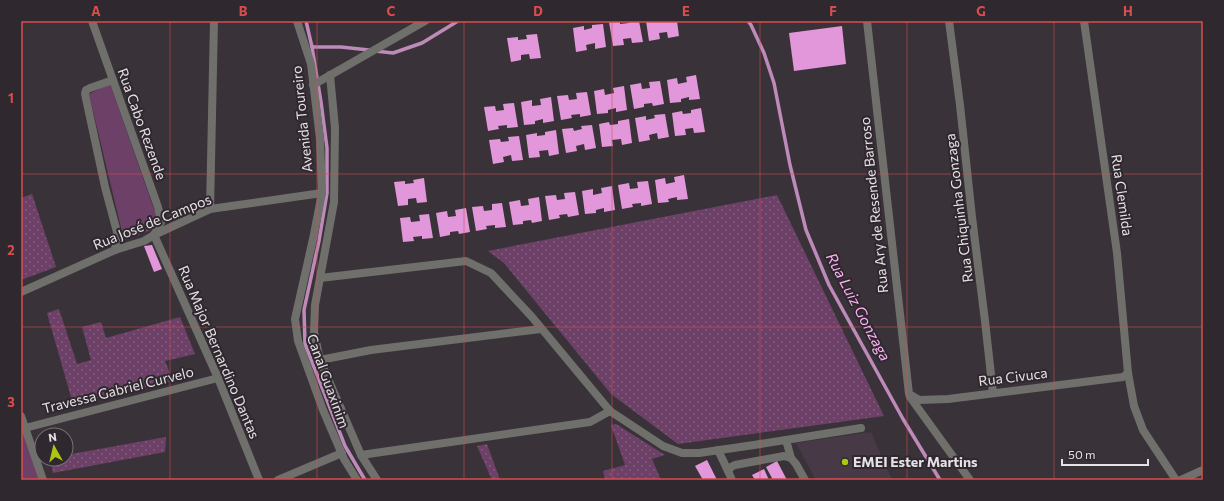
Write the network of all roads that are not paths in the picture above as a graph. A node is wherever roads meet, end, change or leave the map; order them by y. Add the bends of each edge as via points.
1 (92, 21) edge
2 (214, 21) edge
3 (297, 21) edge
4 (425, 21) edge
5 (866, 21) edge
6 (949, 21) edge
7 (1084, 21) edge
8 (330, 75) junction
9 (112, 80) junction
10 (313, 85) junction
11 (322, 193) junction
12 (210, 209) junction
13 (154, 235) junction
14 (115, 250) junction
15 (320, 278) junction
16 (21, 292) edge
17 (542, 329) junction
18 (320, 360) junction
19 (1128, 373) junction
20 (218, 378) junction
21 (908, 390) junction
22 (993, 393) junction
23 (610, 411) junction
24 (21, 416) edge
25 (25, 428) junction
26 (861, 428) dead end
27 (786, 440) junction
28 (718, 450) junction
29 (342, 453) junction
30 (361, 455) junction
31 (791, 458) junction
32 (728, 470) junction
33 (1203, 470) edge
34 (43, 480) edge
35 (259, 480) edge
36 (278, 480) edge
37 (356, 480) edge
38 (378, 480) edge
39 (732, 480) edge
40 (805, 480) edge
41 (970, 480) edge
42 (1176, 480) edge
43 (1181, 480) edge

1 - 9 street, Rua Cabo Rezende
2 - 12 street
3 - 10 street, Avenida Toureiro via 311,64
4 - 8 street
5 - 21 street, Rua Ary de Resende Barroso
6 - 22 street, Rua Chiquinha Gonzaga
7 - 19 street, Rua Clemilda via 1117,253
8 - 10 street
8 - 15 street via 335,128 334,202
9 - 13 street, Rua Cabo Rezende via 158,207 161,222
9 - 14 street via 86,90 85,94 117,232
10 - 11 street, Avenida Toureiro via 320,139
11 - 12 street, Rua José de Campos
11 - 29 street, Canal Guaxinim via 295,319 298,341
12 - 13 street, Rua José de Campos
13 - 14 street, Rua José de Campos via 144,241
13 - 20 street, Rua Major Bernardino Dantas
14 - 16 street, Rua José de Campos
15 - 17 street via 466,261 491,273
15 - 18 street via 314,332
17 - 18 street via 371,350
17 - 23 street
18 - 30 street
19 - 22 street, Rua Civuca via 1123,377
19 - 42 street, Rua Clemilda via 1134,406 1143,430
20 - 25 street, Travessa Gabriel Curvelo
20 - 35 street, Rua Major Bernardino Dantas
21 - 22 street, Rua Civuca via 919,400
21 - 41 street
23 - 28 street via 663,446 682,453
23 - 30 street via 590,422
24 - 25 street
25 - 34 street
26 - 27 street
27 - 28 street
27 - 31 street
28 - 32 street
29 - 36 street
29 - 37 street, Canal Guaxinim
30 - 38 street
31 - 32 street via 784,456 735,465
31 - 40 street
32 - 39 street
33 - 43 street

